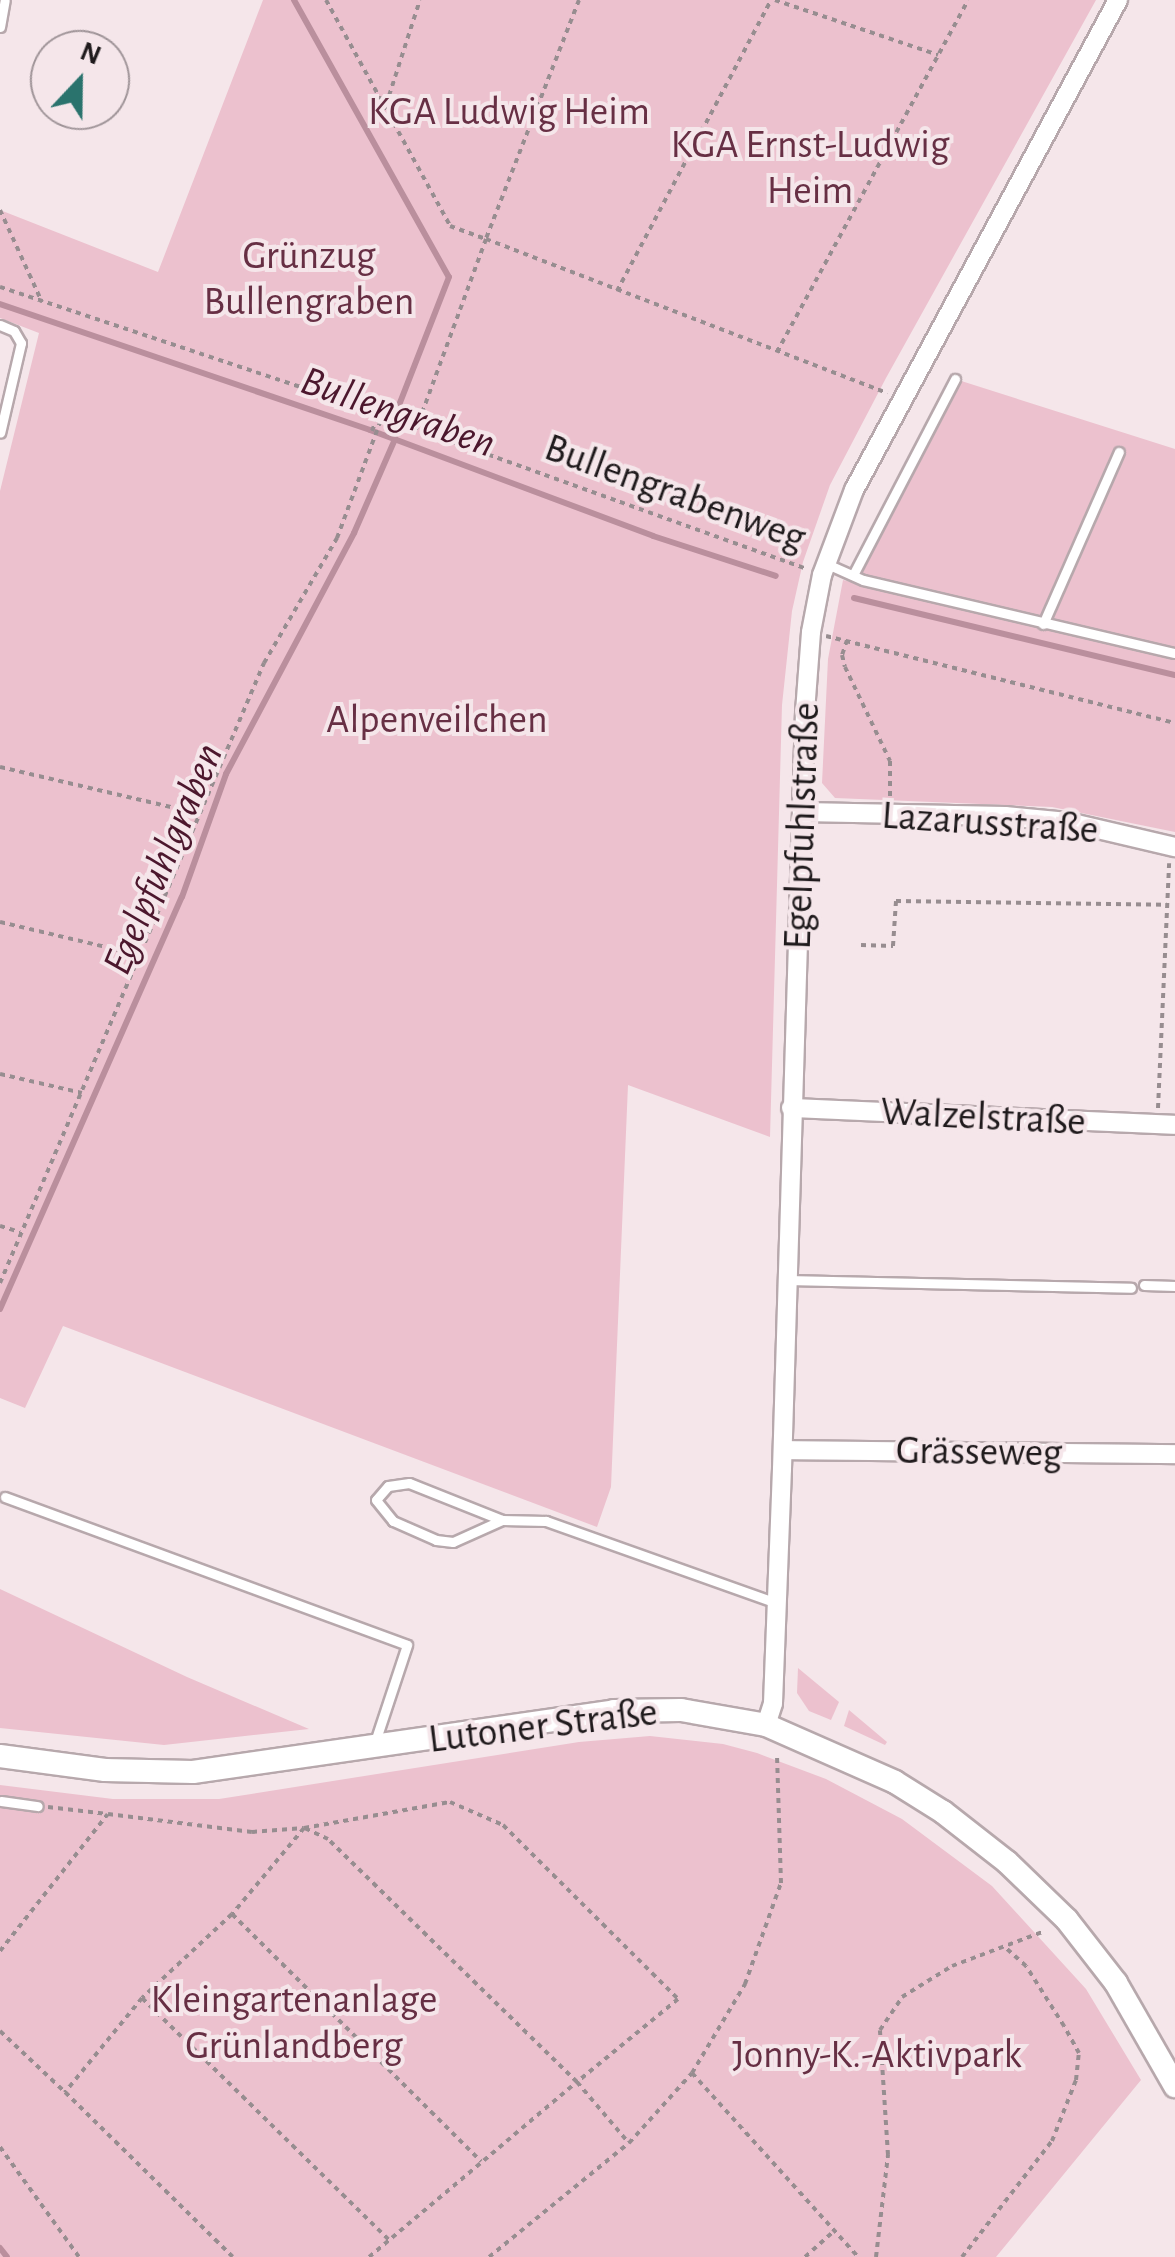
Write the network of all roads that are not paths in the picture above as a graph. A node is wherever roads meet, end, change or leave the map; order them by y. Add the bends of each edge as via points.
1 (6, 0) edge
2 (1118, 0) edge
3 (0, 27) edge
4 (0, 326) edge
5 (954, 379) dead end
6 (0, 433) edge
7 (1119, 452) dead end
8 (823, 569) junction
9 (853, 575) junction
10 (1042, 624) junction
11 (1175, 654) edge
12 (802, 812) junction
13 (1172, 853) edge
14 (790, 1108) junction
15 (1166, 1125) edge
16 (786, 1280) junction
17 (1144, 1285) dead end
18 (1175, 1286) edge
19 (1130, 1288) dead end
20 (782, 1450) junction
21 (1175, 1454) edge
22 (5, 1498) dead end
23 (502, 1520) junction
24 (776, 1604) junction
25 (766, 1725) junction
26 (373, 1747) junction
27 (0, 1756) edge
28 (0, 1801) edge
29 (38, 1806) road end
30 (1175, 2086) edge

1 - 3 lane
2 - 8 street, Egelpfuhlstraße via 854,490
4 - 6 lane via 21,343
5 - 9 lane
7 - 10 lane
8 - 9 lane
8 - 12 street, Egelpfuhlstraße via 811,632
9 - 10 lane
10 - 11 lane
12 - 13 street, Lazarusstraße via 1068,822
12 - 14 street, Egelpfuhlstraße
14 - 15 street, Walzelstraße
14 - 16 street, Egelpfuhlstraße
16 - 19 lane
16 - 20 street, Egelpfuhlstraße
17 - 18 lane
20 - 21 street, Grässeweg
20 - 24 street, Egelpfuhlstraße
22 - 26 lane via 407,1645
23 - 23 lane via 454,1542 436,1540 393,1521 376,1500 396,1482 410,1483
23 - 24 lane via 546,1521
24 - 25 street, Egelpfuhlstraße
25 - 26 street, Lutoner Straße via 680,1710 614,1711
25 - 30 street, Lutoner Straße via 894,1782 1007,1862 1108,1972
26 - 27 street, Lutoner Straße via 193,1772 106,1770
28 - 29 lane

